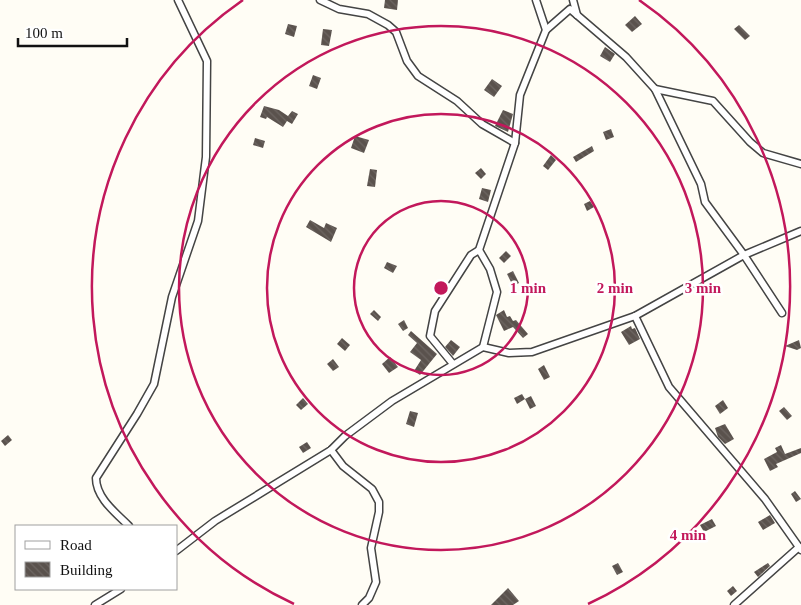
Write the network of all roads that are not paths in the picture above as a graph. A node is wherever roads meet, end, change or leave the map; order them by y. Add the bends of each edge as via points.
1 (178, 0) edge
2 (320, 0) edge
3 (536, 0) edge
4 (573, 0) edge
5 (577, 15) junction
6 (546, 30) junction
7 (655, 89) junction
8 (515, 143) junction
9 (801, 164) edge
10 (801, 231) edge
11 (479, 250) junction
12 (744, 255) junction
13 (782, 313) dead end
14 (635, 316) junction
15 (484, 347) junction
16 (453, 364) junction
17 (331, 450) junction
18 (129, 525) edge
19 (178, 549) edge
20 (800, 549) edge
21 (119, 590) edge
22 (95, 605) edge
23 (362, 605) edge
24 (734, 605) edge

1 - 18 street via 207,61 206,157 198,221 172,297 154,384 96,478 96,486 110,508
2 - 8 street via 339,9 368,14 388,26 396,32 407,61 418,76 457,102 482,124
3 - 6 street
4 - 5 street
5 - 6 street via 570,9
5 - 7 street via 626,57
6 - 8 street via 520,96
7 - 9 street via 713,101 763,153
7 - 12 street via 701,184 705,202
8 - 11 street
10 - 12 street
11 - 15 street via 490,268 498,292
11 - 16 street via 472,255 434,311 430,336
12 - 13 street
12 - 14 street
14 - 15 street via 532,352 509,353
14 - 20 street via 669,387 765,498
15 - 16 street
16 - 17 street via 392,401
17 - 19 street via 215,520
17 - 23 street via 343,466 372,489 379,502 380,512 371,548 376,582
20 - 24 street
21 - 22 street

